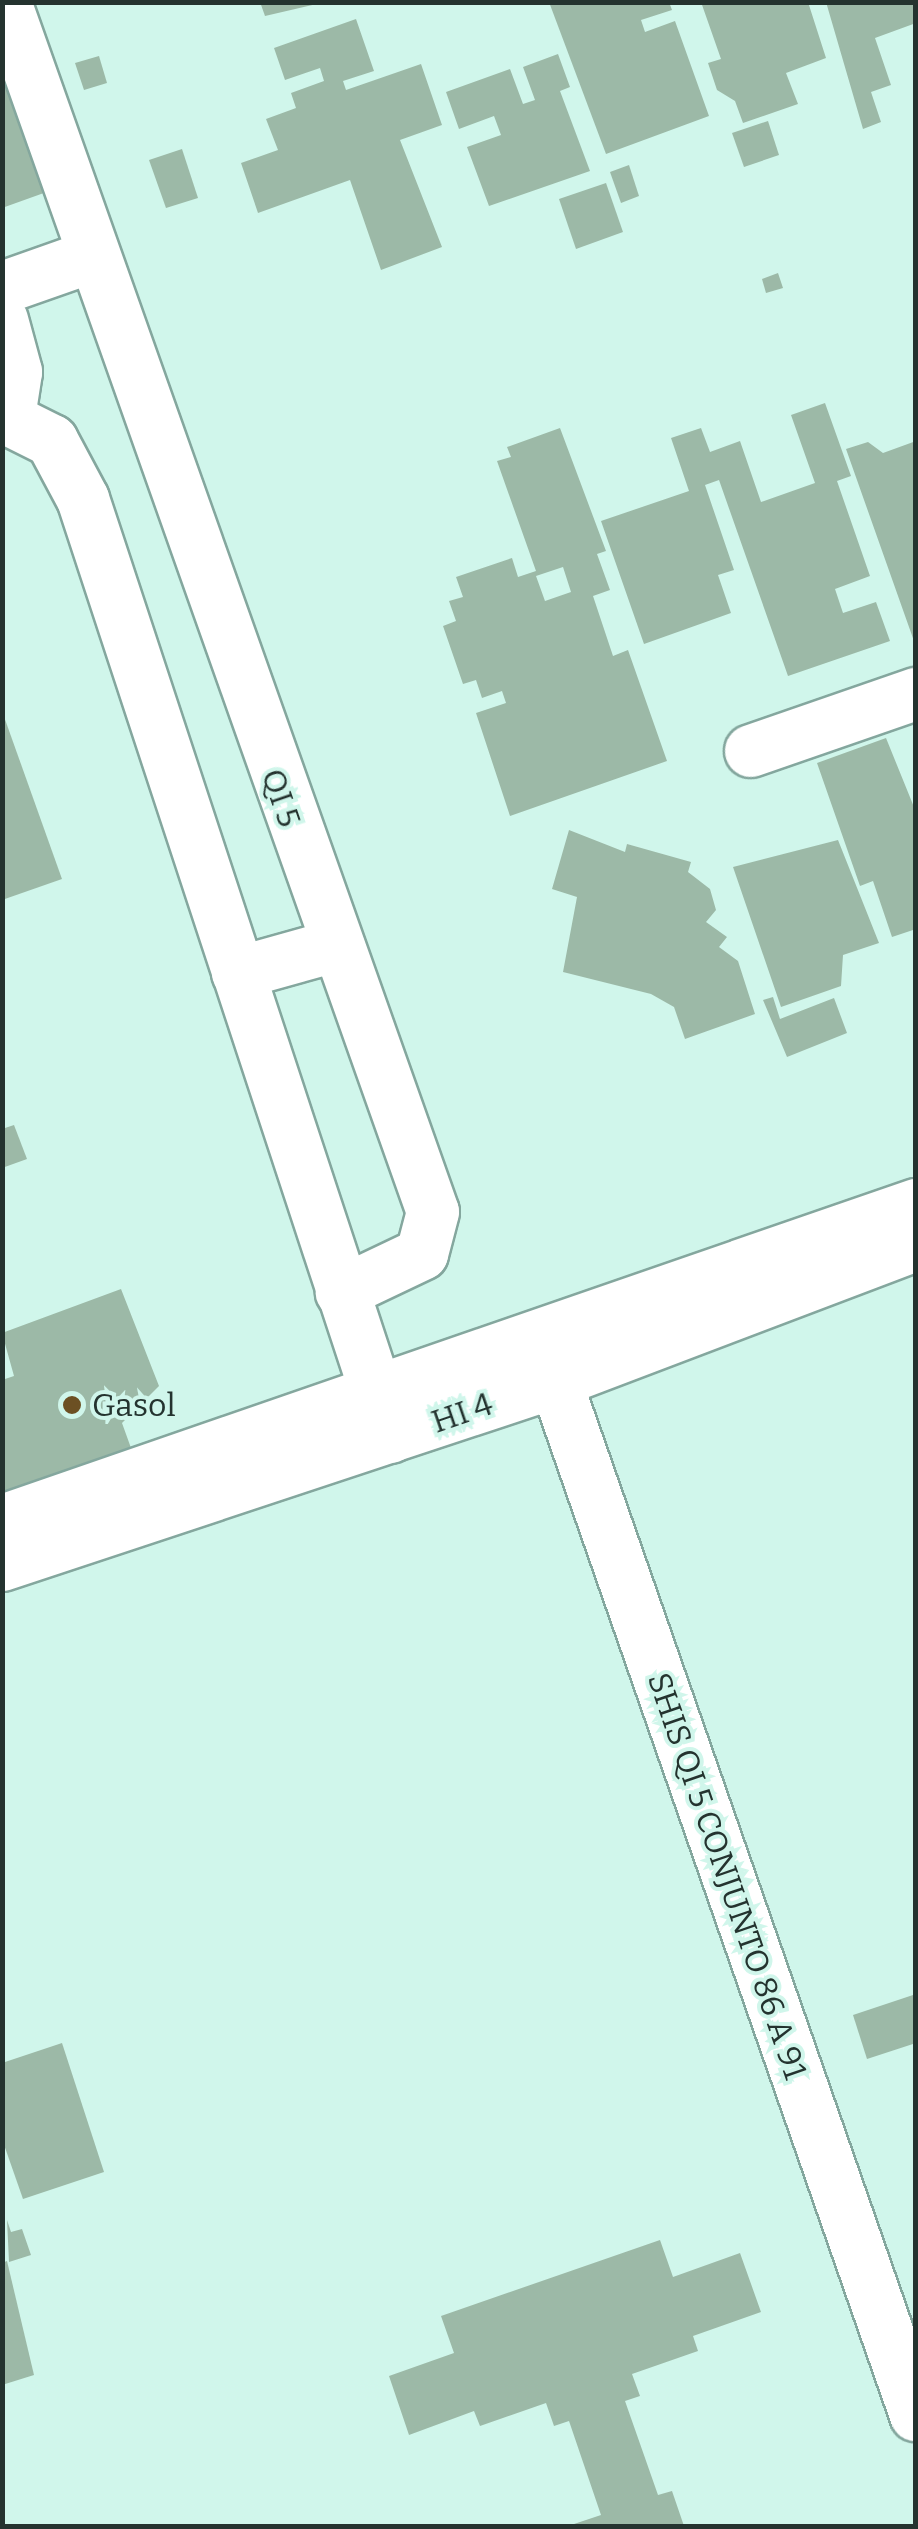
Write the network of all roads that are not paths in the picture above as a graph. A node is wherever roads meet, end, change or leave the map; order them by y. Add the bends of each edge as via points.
1 (5, 2) edge
2 (93, 256) junction
3 (2, 288) edge
4 (2, 320) edge
5 (6, 417) edge
6 (916, 694) edge
7 (751, 751) dead end
8 (335, 946) junction
9 (238, 973) junction
10 (916, 1205) edge
11 (916, 1245) edge
12 (342, 1292) junction
13 (548, 1359) junction
14 (385, 1416) junction
15 (2, 1520) edge
16 (2, 1566) edge
17 (916, 2414) edge

1 - 2 street, QI 5
2 - 3 street
2 - 8 street, QI 5
4 - 5 street via 16,372
5 - 9 street via 52,441 84,499
6 - 7 street
8 - 9 street
8 - 12 street, QI 5 via 433,1212 422,1254
9 - 12 street
10 - 13 street, HI 4
11 - 13 street, HI 4
12 - 14 street
13 - 14 street, HI 4
13 - 17 street, SHIS QI 5 CONJUNTO 86 A 91
14 - 15 street, HI 4
14 - 16 street, HI 4

